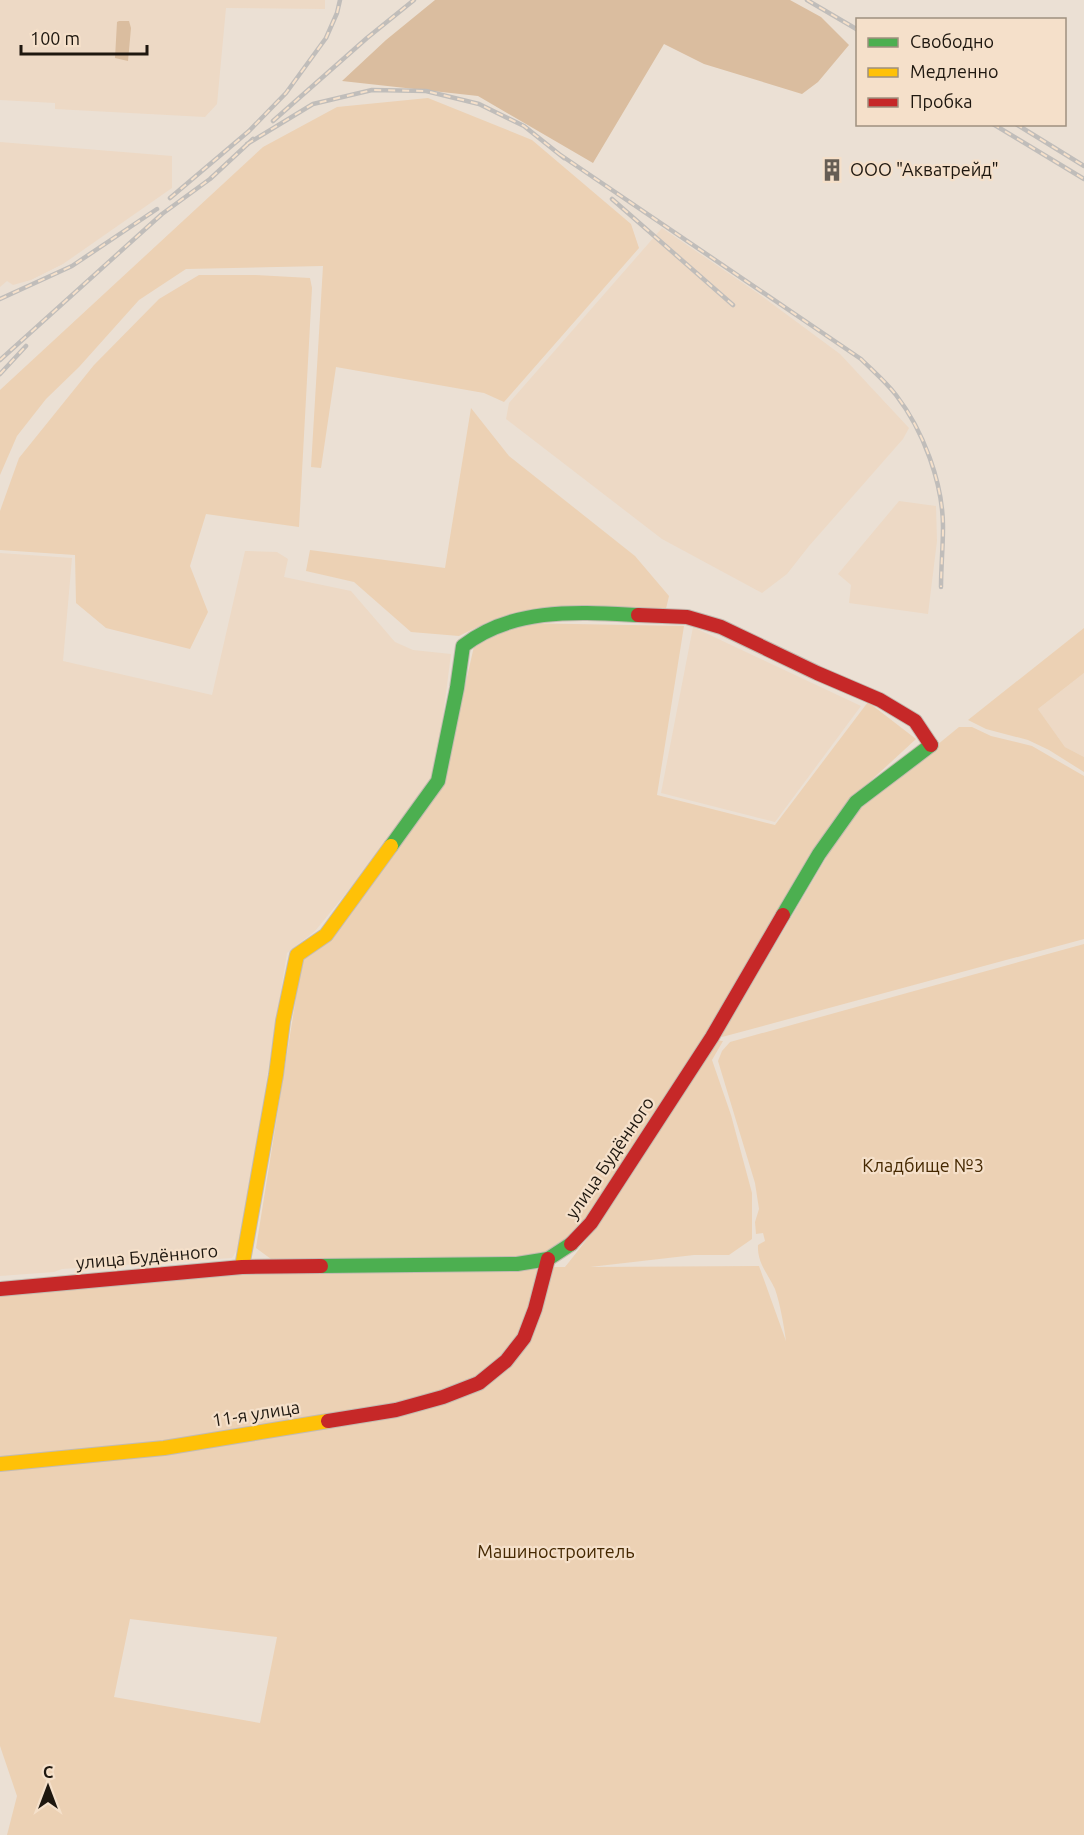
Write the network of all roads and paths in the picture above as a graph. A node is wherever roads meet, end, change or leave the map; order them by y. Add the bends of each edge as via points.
1 (548, 1259) junction
2 (242, 1267) junction
3 (0, 1289) edge
4 (0, 1464) edge

1 - 2 street, улица Будённого via 517,1264
1 - 2 street, улица Будённого via 571,1244 591,1223 712,1037 819,854 856,802 931,745 915,721 880,700 721,627 687,617 544,614 509,621 463,646 438,781 326,935 297,955
1 - 4 street, 11-я улица via 524,1338 506,1361 479,1383 443,1397 396,1410 164,1448
2 - 3 street, улица Будённого

